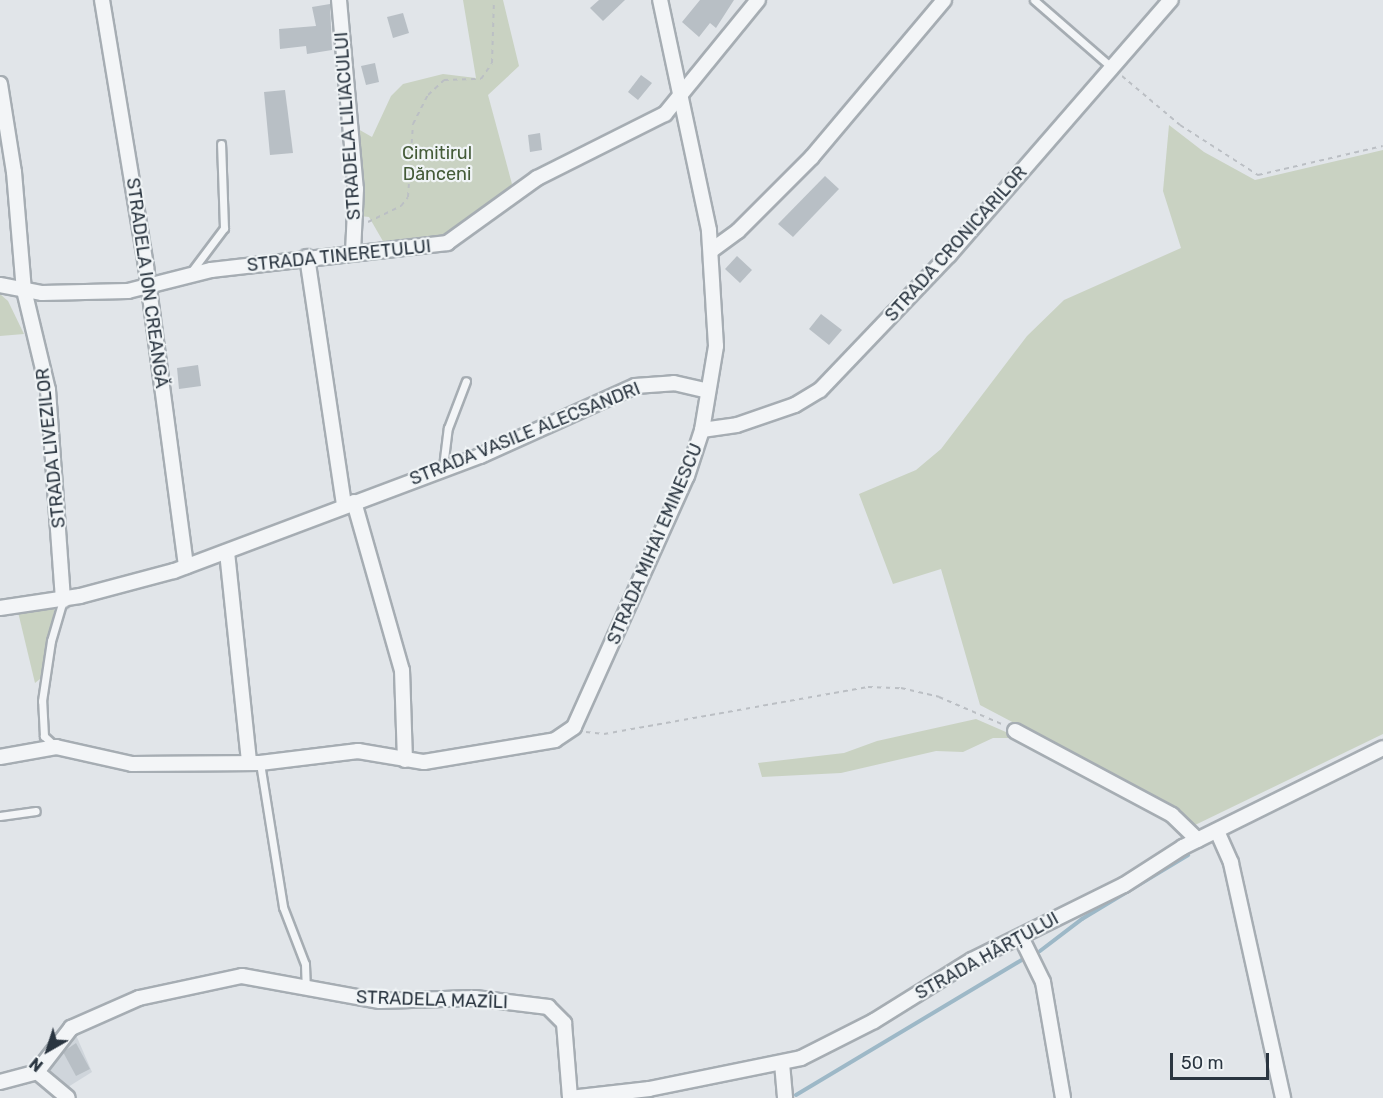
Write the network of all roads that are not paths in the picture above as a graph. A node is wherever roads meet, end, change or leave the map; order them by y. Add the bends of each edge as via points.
1 (102, 0) edge
2 (339, 0) edge
3 (660, 0) edge
4 (758, 0) edge
5 (944, 0) edge
6 (1035, 0) edge
7 (1171, 0) edge
8 (1111, 67) junction
9 (0, 84) edge
10 (680, 98) junction
11 (221, 144) dead end
12 (712, 250) junction
13 (353, 253) junction
14 (307, 257) junction
15 (189, 274) junction
16 (0, 285) edge
17 (149, 286) junction
18 (24, 290) junction
19 (466, 381) dead end
20 (708, 391) junction
21 (702, 430) junction
22 (443, 467) junction
23 (349, 504) junction
24 (227, 552) junction
25 (186, 566) junction
26 (63, 600) junction
27 (0, 608) edge
28 (1015, 731) road end
29 (56, 747) junction
30 (1383, 748) edge
31 (0, 757) edge
32 (405, 760) junction
33 (254, 762) junction
34 (36, 811) dead end
35 (0, 816) edge
36 (1217, 831) junction
37 (1198, 840) junction
38 (1021, 937) junction
39 (306, 987) junction
40 (782, 1063) junction
41 (37, 1072) junction
42 (0, 1082) edge
43 (68, 1098) edge
44 (570, 1098) edge
45 (785, 1098) edge
46 (1063, 1098) edge
47 (1283, 1098) edge

1 - 17 street, STRADELA ION CREANGĂ
2 - 13 street, STRADELA LILIACULUI via 355,225
3 - 10 street, STRADA MIHAI EMINESCU
4 - 10 street, STRADA TINERETULUI
5 - 12 street via 812,157 738,231
6 - 8 lane
7 - 8 street, STRADA CRONICARILOR
8 - 21 street, STRADA CRONICARILOR via 943,261 820,390 795,405 737,426
9 - 18 street, STRADA LIVEZILOR via 14,172
10 - 12 street, STRADA MIHAI EMINESCU
10 - 13 street, STRADA TINERETULUI via 655,120 537,178 462,237 432,247
11 - 15 lane via 224,228
12 - 20 street, STRADA MIHAI EMINESCU via 717,327
13 - 14 street, STRADA TINERETULUI
14 - 15 street, STRADA TINERETULUI
14 - 23 street
15 - 17 street, STRADA TINERETULUI
16 - 18 street, STRADA TINERETULUI
17 - 18 street, STRADA TINERETULUI via 128,291
17 - 25 street, STRADELA ION CREANGĂ
18 - 26 street, STRADA LIVEZILOR via 48,390
19 - 22 lane via 448,428
20 - 21 street, STRADA MIHAI EMINESCU
20 - 22 street, STRADA VASILE ALECSANDRI via 674,383 635,386 501,448
21 - 32 street, STRADA MIHAI EMINESCU via 677,502 574,727 547,741 448,759
22 - 23 street, STRADA VASILE ALECSANDRI
23 - 24 street, STRADA VASILE ALECSANDRI
23 - 32 street via 402,670
24 - 25 street, STRADA VASILE ALECSANDRI
24 - 33 street
25 - 26 street, STRADA VASILE ALECSANDRI
26 - 27 street, STRADA VASILE ALECSANDRI
26 - 29 lane via 51,641 42,701 44,736
28 - 37 street via 1173,815
29 - 31 street
29 - 33 street via 132,764
30 - 36 street, STRADA HÂRȚULUI
32 - 33 street via 358,751
33 - 39 lane via 283,906 305,964
34 - 35 lane
36 - 37 street, STRADA HÂRȚULUI
36 - 47 street via 1231,863
37 - 38 street, STRADA HÂRȚULUI via 1124,885
38 - 40 street, STRADA HÂRȚULUI via 849,1034
38 - 46 street via 1043,982
39 - 41 street, STRADELA MAZÎLI via 242,976 139,998 72,1028
39 - 44 street, STRADELA MAZÎLI via 380,1001 475,998 548,1007 564,1023
40 - 44 street, STRADA HÂRȚULUI via 649,1089
40 - 45 street
41 - 42 street
41 - 43 street

